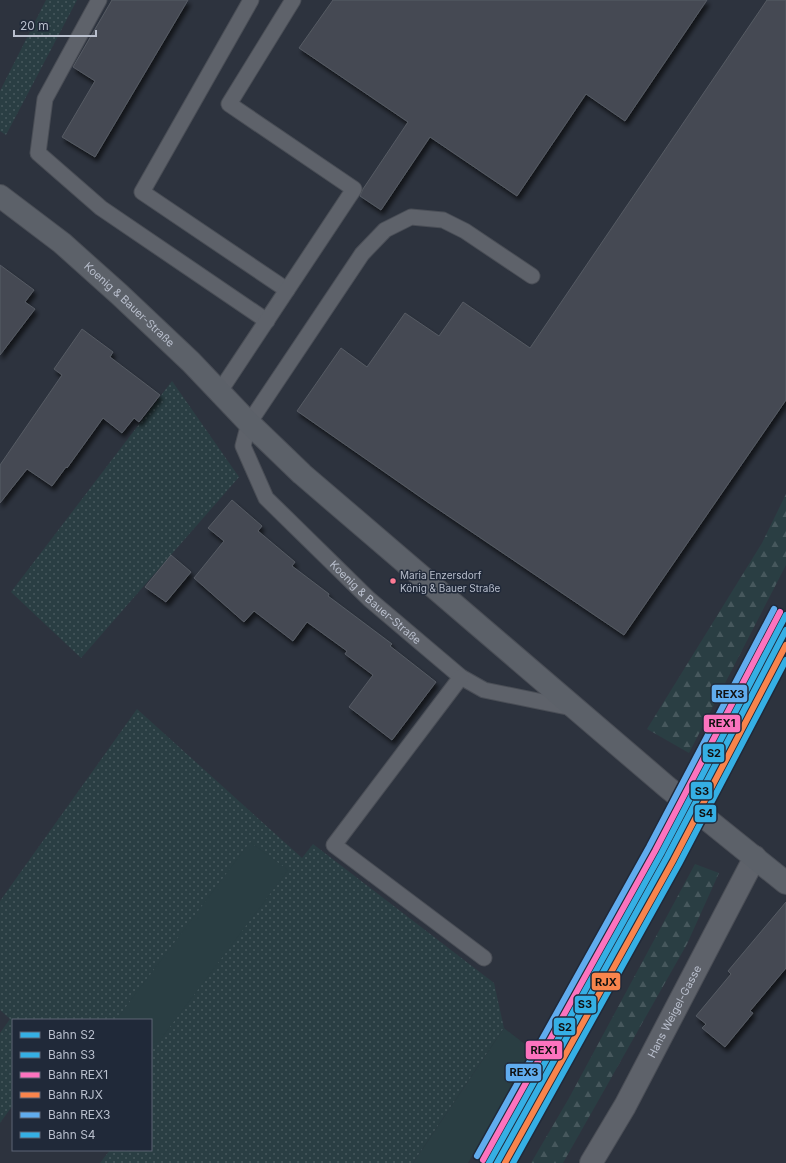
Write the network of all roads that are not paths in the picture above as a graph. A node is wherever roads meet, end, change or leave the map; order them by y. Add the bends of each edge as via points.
1 (98, 0) edge
2 (251, 0) edge
3 (293, 0) edge
4 (0, 196) edge
5 (532, 276) dead end
6 (287, 290) junction
7 (266, 321) junction
8 (220, 391) junction
9 (249, 423) junction
10 (461, 676) junction
11 (575, 708) junction
12 (755, 857) junction
13 (786, 884) edge
14 (484, 958) dead end
15 (591, 1163) edge

1 - 7 lane via 45,99 38,153 101,208
2 - 6 lane via 142,192
3 - 6 lane via 229,104 354,189
4 - 8 street, Koenig & Bauer-Straße via 62,243
5 - 9 lane via 465,231 443,220 411,217 404,220 385,230 362,254
6 - 7 lane
7 - 8 lane
8 - 9 street, Koenig & Bauer-Straße
9 - 10 lane, Koenig & Bauer-Straße via 243,446 266,498 368,599
9 - 11 street, Koenig & Bauer-Straße via 302,474
10 - 11 lane, Koenig & Bauer-Straße via 484,690
10 - 14 lane via 334,845
11 - 12 street, Koenig & Bauer-Straße via 716,828
12 - 13 street, Koenig & Bauer-Straße
12 - 15 street, Hans Weigel-Gasse via 625,1106

